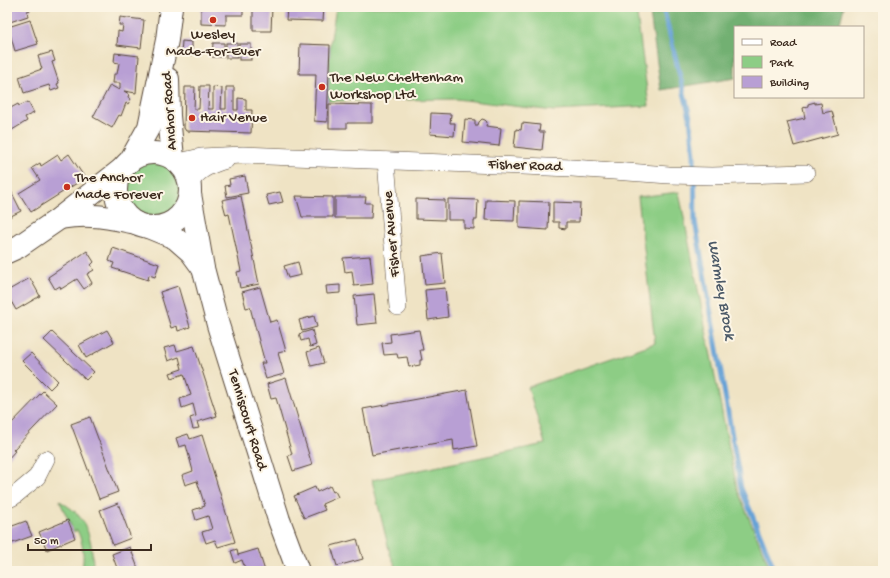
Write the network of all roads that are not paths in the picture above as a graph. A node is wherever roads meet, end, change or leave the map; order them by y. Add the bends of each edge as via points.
1 (170, 7) edge
2 (167, 40) junction
3 (243, 155) junction
4 (176, 160) junction
5 (386, 161) junction
6 (126, 166) junction
7 (806, 173) dead end
8 (190, 191) junction
9 (60, 218) junction
10 (142, 225) junction
11 (7, 252) edge
12 (203, 268) junction
13 (398, 307) dead end
14 (46, 460) dead end
15 (7, 500) edge
16 (298, 571) edge

1 - 2 street, Anchor Road
2 - 4 street, Anchor Road via 169,116
2 - 6 street, Anchor Road via 149,127
3 - 4 street, Fisher Road
3 - 5 street, Fisher Road
3 - 8 street, Fisher Road via 203,170 193,178
4 - 6 street via 151,153 136,157
4 - 8 street via 187,177
5 - 7 street, Fisher Road via 572,168 668,175
5 - 13 street, Fisher Avenue
6 - 9 street
6 - 10 street via 117,179 117,200 127,218
8 - 10 street via 187,204 176,219 158,227
8 - 12 street, Tenniscourt Road
9 - 10 street via 91,215
9 - 11 street
10 - 12 street, Tenniscourt Road via 175,238 191,252
12 - 16 street, Tenniscourt Road via 261,464
14 - 15 street via 37,477

